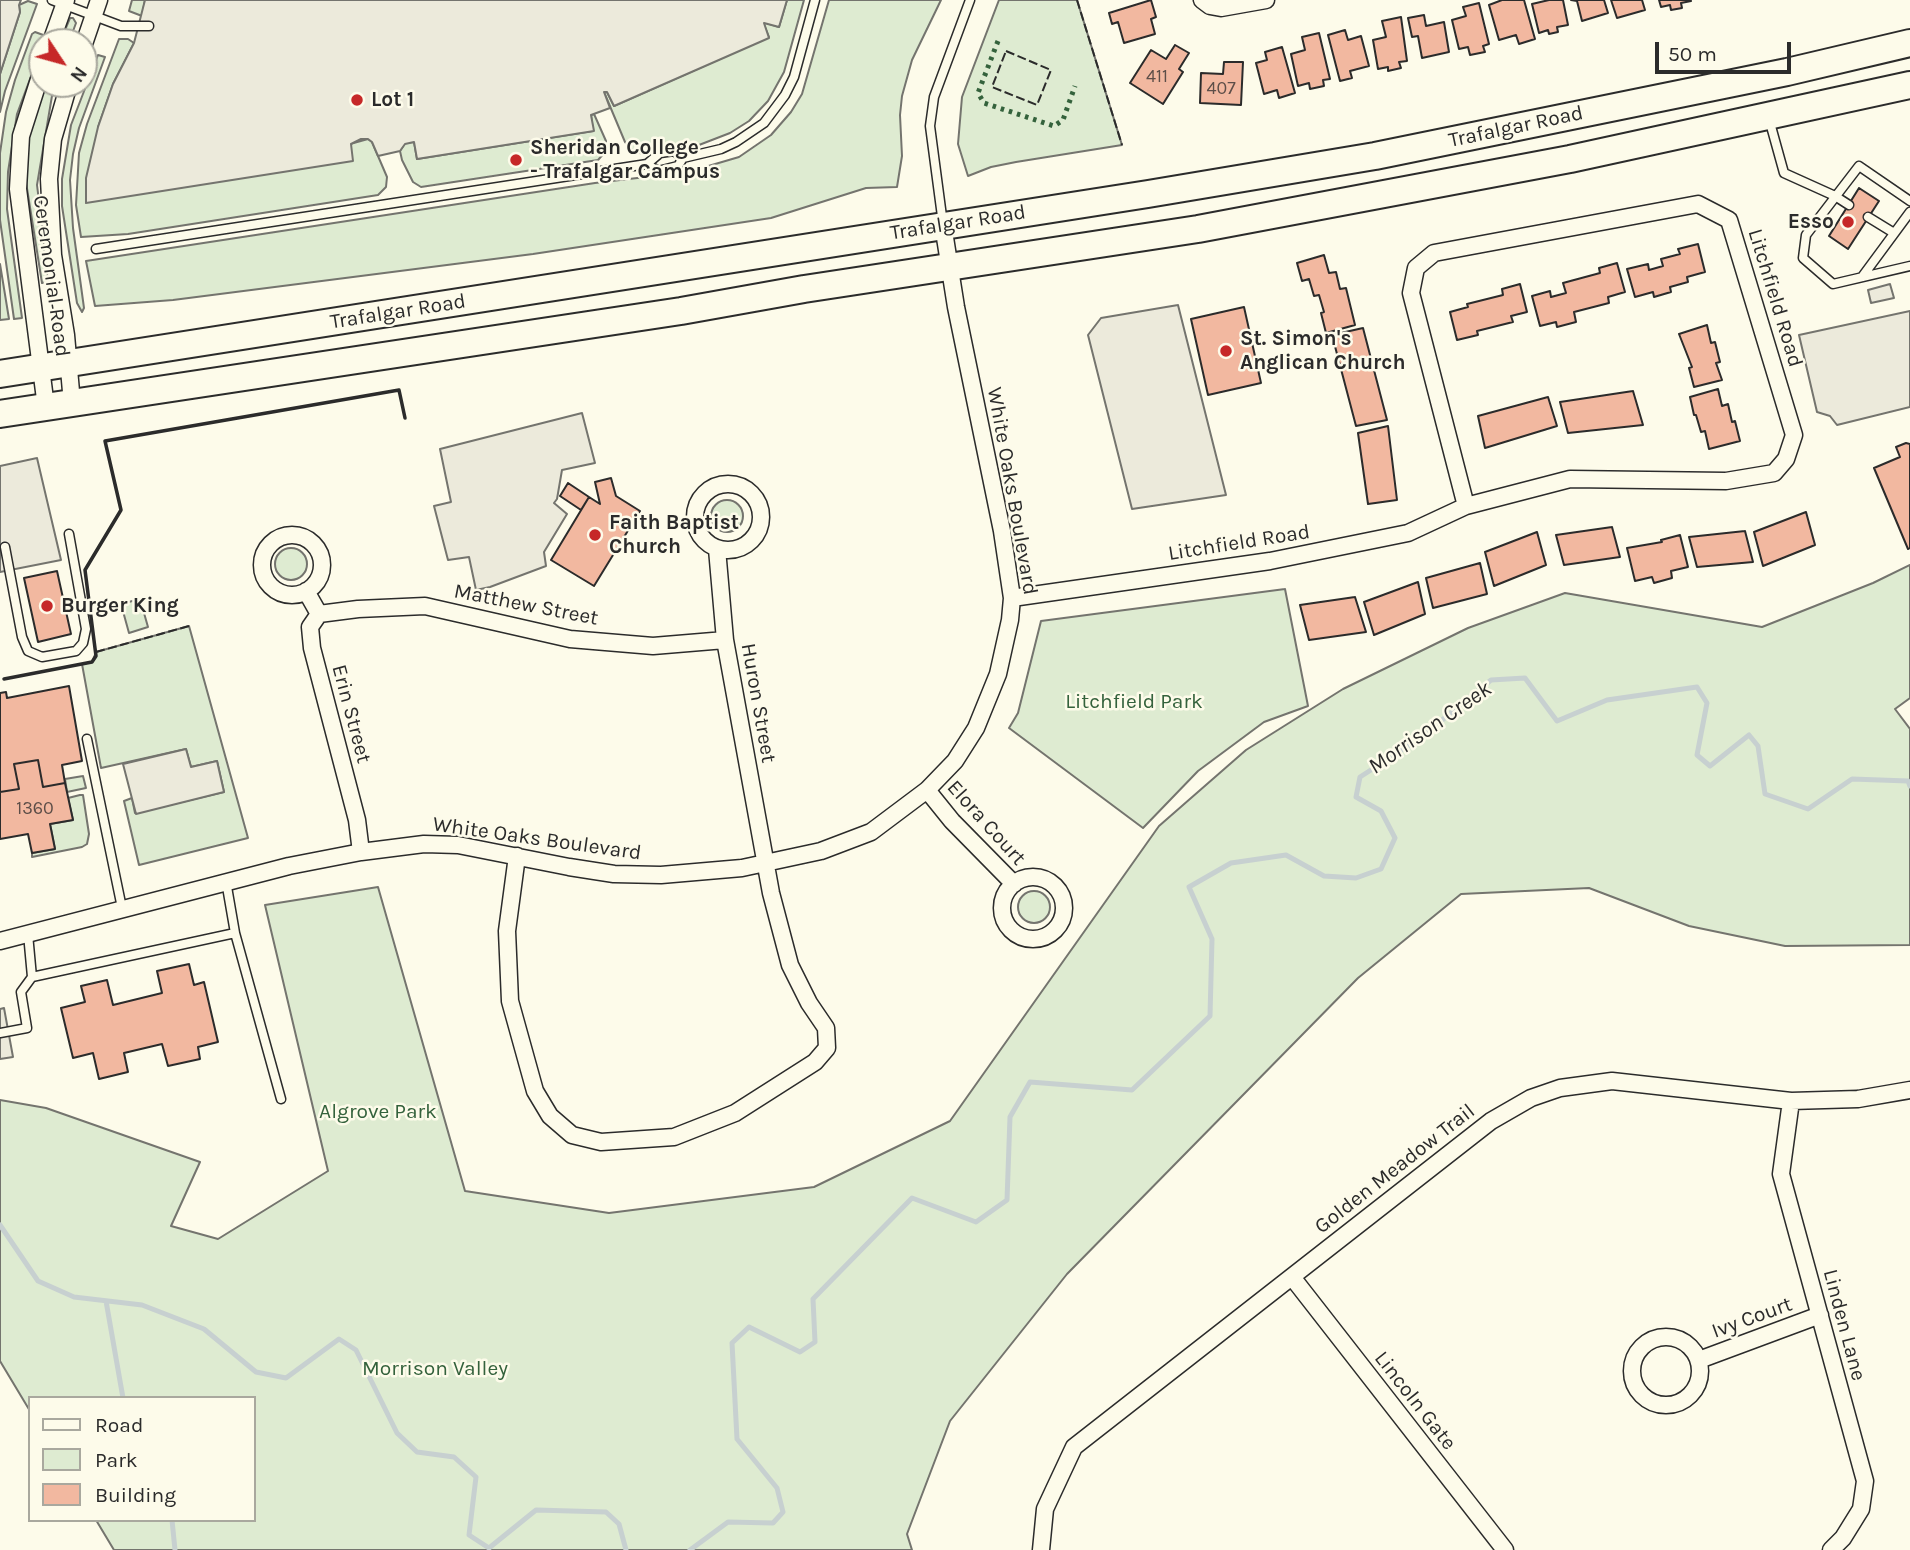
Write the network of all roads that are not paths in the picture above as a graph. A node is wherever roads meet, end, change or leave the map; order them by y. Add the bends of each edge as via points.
1 (99, 0) edge
2 (815, 0) edge
3 (970, 0) edge
4 (1202, 0) edge
5 (1266, 0) edge
6 (61, 1) edge
7 (94, 17) junction
8 (149, 26) dead end
9 (54, 28) edge
10 (90, 28) edge
11 (1910, 43) edge
12 (1910, 85) edge
13 (33, 98) edge
14 (65, 98) edge
15 (1768, 116) junction
16 (683, 158) junction
17 (648, 164) junction
18 (1835, 196) junction
19 (1910, 201) edge
20 (1849, 205) dead end
21 (1910, 212) edge
22 (1868, 217) dead end
23 (943, 225) junction
24 (1894, 233) junction
25 (96, 249) dead end
26 (1910, 266) edge
27 (950, 267) junction
28 (1861, 278) junction
29 (68, 363) junction
30 (42, 367) junction
31 (0, 374) edge
32 (59, 405) junction
33 (0, 414) edge
34 (1466, 506) junction
35 (69, 534) dead end
36 (5, 547) dead end
37 (717, 549) junction
38 (306, 591) dead end
39 (1013, 598) junction
40 (319, 614) junction
41 (725, 640) junction
42 (88, 739) dead end
43 (927, 790) junction
44 (361, 852) junction
45 (517, 856) junction
46 (767, 863) junction
47 (226, 881) junction
48 (1014, 884) dead end
49 (122, 908) junction
50 (235, 933) junction
51 (28, 934) junction
52 (0, 941) edge
53 (32, 978) junction
54 (0, 1033) edge
55 (1910, 1090) edge
56 (281, 1099) dead end
57 (1791, 1101) junction
58 (1292, 1277) junction
59 (1820, 1315) junction
60 (1699, 1360) junction
61 (1041, 1550) edge
62 (1505, 1550) edge
63 (1831, 1550) edge

1 - 7 street
2 - 16 lane via 794,78 774,112 736,142
3 - 23 lane via 934,97 930,126
4 - 5 street via 1220,8
6 - 7 lane
6 - 9 street
7 - 8 lane via 121,26
7 - 10 street
11 - 23 main road, Trafalgar Road via 1375,156
12 - 15 main road, Trafalgar Road
13 - 30 street, Ceremonial Road via 21,136 18,189
14 - 29 street, Ceremonial Road via 53,139 49,178 53,255
15 - 18 lane via 1784,173
15 - 27 main road, Trafalgar Road via 1570,159 1224,224
16 - 17 lane via 674,151 660,153
16 - 17 lane via 678,166 658,171
17 - 25 lane
18 - 19 lane via 1859,166
18 - 20 lane
18 - 28 lane via 1805,235 1803,258 1833,284
21 - 24 lane
22 - 24 lane
23 - 27 street, White Oaks Boulevard
23 - 29 main road, Trafalgar Road
24 - 28 lane
26 - 28 lane
27 - 32 main road, Trafalgar Road
27 - 39 street, White Oaks Boulevard
29 - 30 main road, Trafalgar Road
29 - 32 street, Ceremonial Road
30 - 31 main road, Trafalgar Road
30 - 32 street, Ceremonial Road
32 - 33 main road, Trafalgar Road
34 - 34 street, Litchfield Road via 1570,479 1726,481 1774,473 1786,459 1794,435 1729,220 1698,204 1434,253 1416,268 1411,293
34 - 39 street, Litchfield Road via 1408,533 1270,561
35 - 36 lane via 86,629 76,651 42,657 28,651
37 - 37 street via 739,549 749,543 761,524 758,502 743,487 721,484 697,504 695,526
37 - 41 street, Huron Street
38 - 40 street
39 - 43 street, White Oaks Boulevard via 998,674 976,728 955,761
40 - 41 street, Matthew Street via 425,606 570,639 653,646
40 - 44 street, Erin Street via 310,627 312,648 357,820
41 - 46 street, Huron Street
42 - 49 lane
43 - 46 street, White Oaks Boulevard via 871,832 821,851
43 - 48 street, Elora Court
44 - 45 street, White Oaks Boulevard via 424,844
44 - 47 street, White Oaks Boulevard
45 - 46 street, White Oaks Boulevard via 614,874 702,873
45 - 46 street, Huron Street via 507,931 510,1001 535,1091 551,1116 572,1135 601,1142 674,1137 735,1113 815,1062 827,1048 826,1028 790,965
47 - 49 street, White Oaks Boulevard
47 - 50 lane
49 - 51 street, White Oaks Boulevard
50 - 53 lane
50 - 56 lane
51 - 52 street, White Oaks Boulevard
51 - 53 lane
53 - 54 lane via 21,992 27,1028
55 - 57 street, Golden Meadow Trail via 1858,1099
57 - 58 street, Golden Meadow Trail via 1612,1081 1560,1088 1531,1098 1491,1121
57 - 59 street, Linden Lane via 1781,1174
58 - 61 street, Golden Meadow Trail via 1074,1447 1045,1509
58 - 62 street, Lincoln Gate
59 - 60 street, Ivy Court
59 - 63 street, Linden Lane via 1865,1481 1861,1509
60 - 60 street, Ivy Court via 1688,1344 1664,1336 1648,1342 1634,1358 1633,1381 1647,1400 1670,1406 1690,1396 1699,1383

